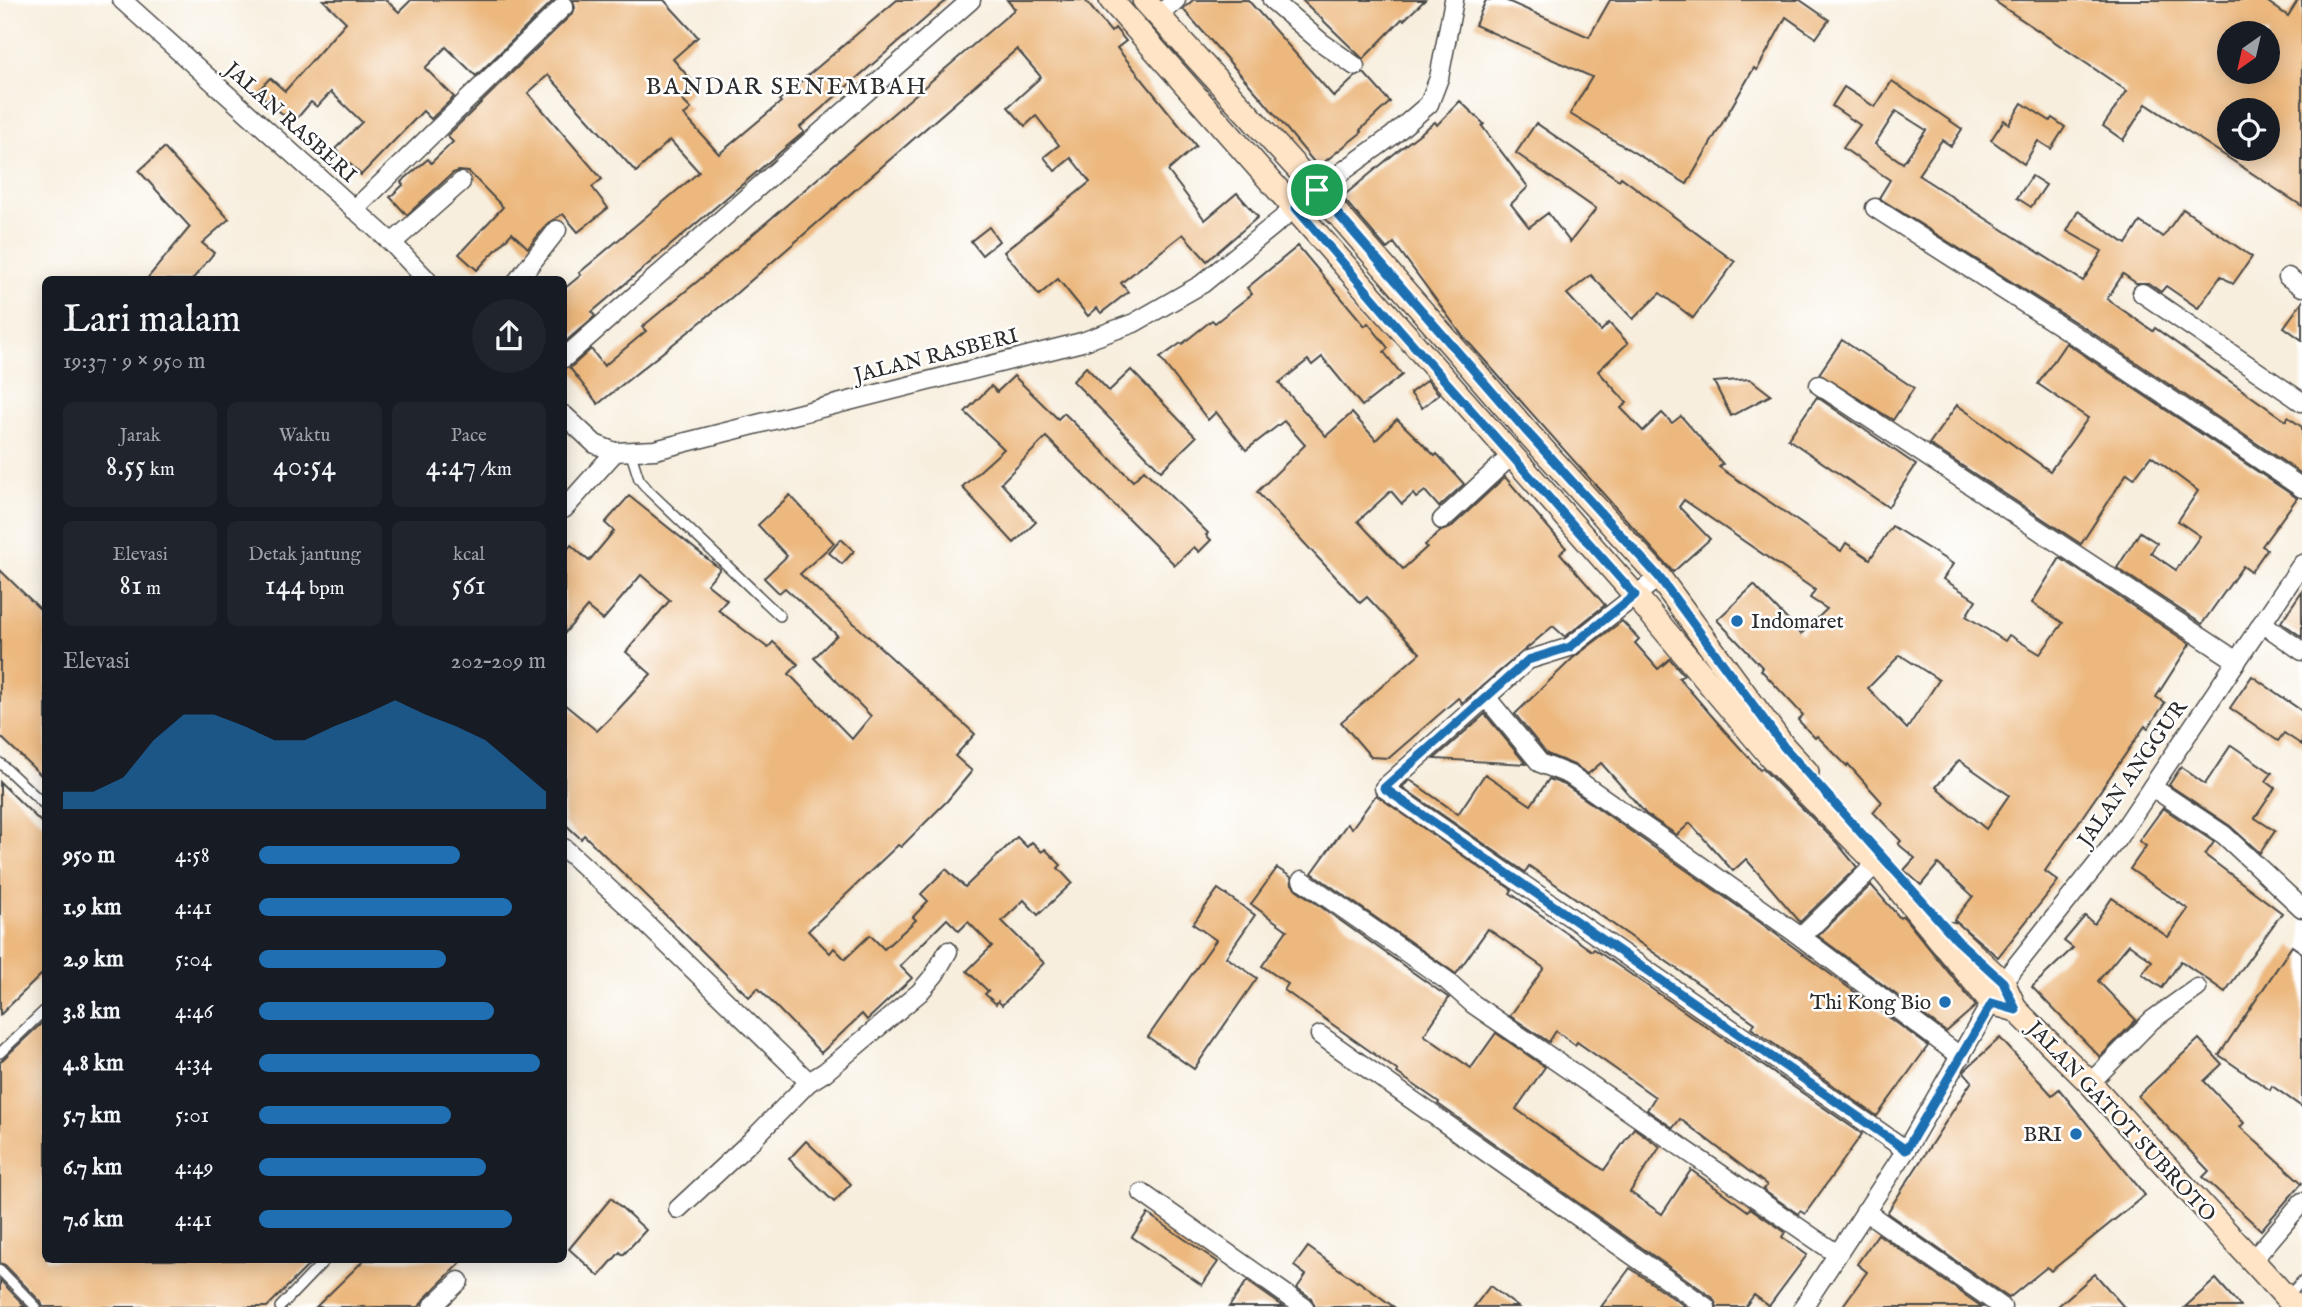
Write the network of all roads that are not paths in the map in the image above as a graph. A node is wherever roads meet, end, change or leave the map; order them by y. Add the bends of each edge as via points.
1 (122, 0) edge
2 (971, 0) edge
3 (1111, 0) edge
4 (1176, 0) edge
5 (1272, 0) edge
6 (1454, 0) edge
7 (564, 6) dead end
8 (1152, 8) edge
9 (1355, 66) dead end
10 (461, 182) dead end
11 (1317, 190) junction
12 (1296, 208) junction
13 (1875, 208) dead end
14 (354, 210) junction
15 (557, 230) dead end
16 (392, 243) junction
17 (423, 276) edge
18 (521, 276) edge
19 (2142, 293) dead end
20 (567, 355) edge
21 (1819, 386) dead end
22 (2302, 402) edge
23 (567, 418) edge
24 (622, 452) junction
25 (1512, 455) junction
26 (2302, 488) edge
27 (567, 506) edge
28 (1442, 520) dead end
29 (2302, 564) edge
30 (1659, 577) junction
31 (1635, 595) junction
32 (780, 616) dead end
33 (2262, 623) junction
34 (2302, 651) edge
35 (2236, 661) junction
36 (1486, 697) junction
37 (1778, 752) junction
38 (0, 763) edge
39 (2152, 787) junction
40 (42, 802) edge
41 (567, 851) edge
42 (1877, 863) junction
43 (1302, 880) dead end
44 (2302, 908) edge
45 (1801, 937) junction
46 (948, 951) dead end
47 (2003, 982) junction
48 (2197, 988) dead end
49 (1992, 1003) junction
50 (2016, 1010) junction
51 (42, 1013) edge
52 (1320, 1035) dead end
53 (0, 1053) edge
54 (1961, 1057) junction
55 (808, 1082) junction
56 (2090, 1083) junction
57 (1906, 1150) junction
58 (1142, 1193) dead end
59 (2302, 1202) edge
60 (678, 1209) dead end
61 (1864, 1211) junction
62 (1837, 1254) junction
63 (2253, 1260) junction
64 (322, 1263) edge
65 (0, 1270) edge
66 (459, 1281) dead end
67 (2295, 1295) edge
68 (36, 1307) edge
69 (280, 1307) edge
70 (432, 1307) edge
71 (1304, 1307) edge
72 (1706, 1307) edge
73 (1803, 1307) edge
74 (2002, 1307) edge

1 - 14 street, JALAN RASBERI
2 - 20 street
3 - 12 main road
4 - 8 street
5 - 9 street
6 - 11 street, JALAN RASBERI via 1439,78 1429,104
7 - 14 street
8 - 11 main road
10 - 16 street
11 - 12 street, JALAN RASBERI
11 - 30 main road
12 - 24 street, JALAN RASBERI via 1202,284 1134,323 1092,339 668,446
12 - 25 main road
13 - 26 street
14 - 16 street, JALAN RASBERI
15 - 18 street
16 - 17 street, JALAN RASBERI
19 - 22 street
21 - 35 street
23 - 24 street via 595,444
24 - 27 street
24 - 32 lane via 649,491
25 - 28 street
25 - 31 main road
29 - 33 street, JALAN ANGGUR
30 - 31 street
30 - 37 main road
31 - 36 street via 1570,647 1528,660
31 - 37 main road
33 - 34 street
33 - 35 street, JALAN ANGGUR
35 - 39 street, JALAN ANGGUR
36 - 45 street via 1540,763 1570,775
36 - 57 street via 1384,788
37 - 42 main road
37 - 47 main road via 1957,940
38 - 40 lane
39 - 44 street via 2224,835
39 - 47 street, JALAN ANGGUR via 2117,839
41 - 55 street
42 - 45 street
42 - 49 main road
43 - 62 street
45 - 54 street
46 - 55 street via 920,992
47 - 49 street, JALAN ANGGUR
47 - 50 main road
48 - 56 street via 2151,1020
49 - 50 main road, JALAN GATOT SUBROTO
49 - 54 street, JALAN ANGGUR
50 - 56 main road, JALAN GATOT SUBROTO
51 - 53 lane
52 - 72 street
54 - 57 street, JALAN ANGGUR
55 - 60 street
56 - 63 main road, JALAN GATOT SUBROTO
57 - 61 street, JALAN ANGGUR
58 - 71 street
59 - 63 street
61 - 62 street, JALAN ANGGUR
61 - 74 street
62 - 73 street, JALAN ANGGUR
63 - 67 main road, JALAN GATOT SUBROTO
64 - 69 lane
65 - 68 lane
66 - 70 street

